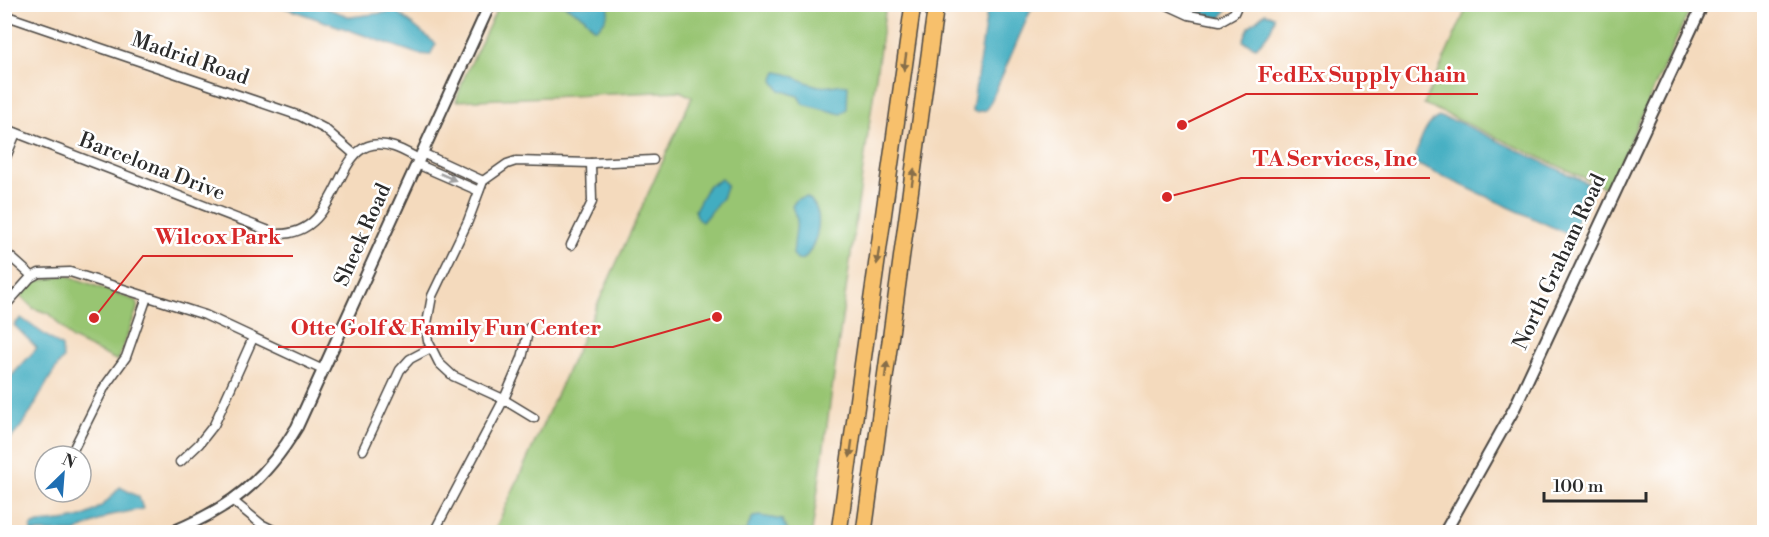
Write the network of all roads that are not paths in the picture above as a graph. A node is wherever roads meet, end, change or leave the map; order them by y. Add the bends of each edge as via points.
1 (490, 4) edge
2 (913, 4) edge
3 (936, 4) edge
4 (1165, 4) edge
5 (1238, 4) edge
6 (1702, 4) edge
7 (4, 15) edge
8 (4, 128) edge
9 (16, 133) junction
10 (354, 154) junction
11 (419, 158) junction
12 (653, 159) dead end
13 (4, 162) edge
14 (591, 163) junction
15 (483, 181) junction
16 (479, 191) junction
17 (571, 245) dead end
18 (4, 251) edge
19 (31, 277) junction
20 (147, 297) junction
21 (4, 307) edge
22 (529, 328) dead end
23 (253, 338) junction
24 (431, 348) junction
25 (323, 370) junction
26 (504, 399) junction
27 (534, 418) dead end
28 (76, 444) edge
29 (363, 450) dead end
30 (180, 462) dead end
31 (233, 501) junction
32 (172, 532) edge
33 (277, 532) edge
34 (434, 532) edge
35 (839, 532) edge
36 (864, 532) edge
37 (1445, 532) edge

1 - 11 street, Sheek Road
2 -> 35 highway
36 -> 3 highway
4 - 5 street via 1189,15 1220,21 1234,13
6 - 37 street, North Graham Road via 1514,409
7 - 10 street, Madrid Road via 300,116 325,129
8 - 9 street, Barcelona Drive
9 - 10 street, Barcelona Drive via 277,234 296,233 321,216
9 - 13 street
10 - 11 street via 384,145
11 - 15 street
11 -> 16 street
11 - 25 street, Sheek Road
12 - 14 street
14 - 15 street via 516,161
14 - 17 street via 592,202
15 - 16 street
16 - 24 street via 429,305 426,329
18 - 19 street
19 - 20 street via 55,270 70,272
19 - 21 street
20 - 23 street via 206,315
20 - 28 street via 126,357 105,386
22 - 26 street via 522,358
23 - 25 street
23 - 30 street via 214,425
24 - 26 street via 453,376
24 - 29 street via 410,359 400,370
25 - 31 street, Sheek Road via 284,449 263,476
26 - 27 street
26 - 34 street
31 - 32 street, Sheek Road
31 - 33 street

